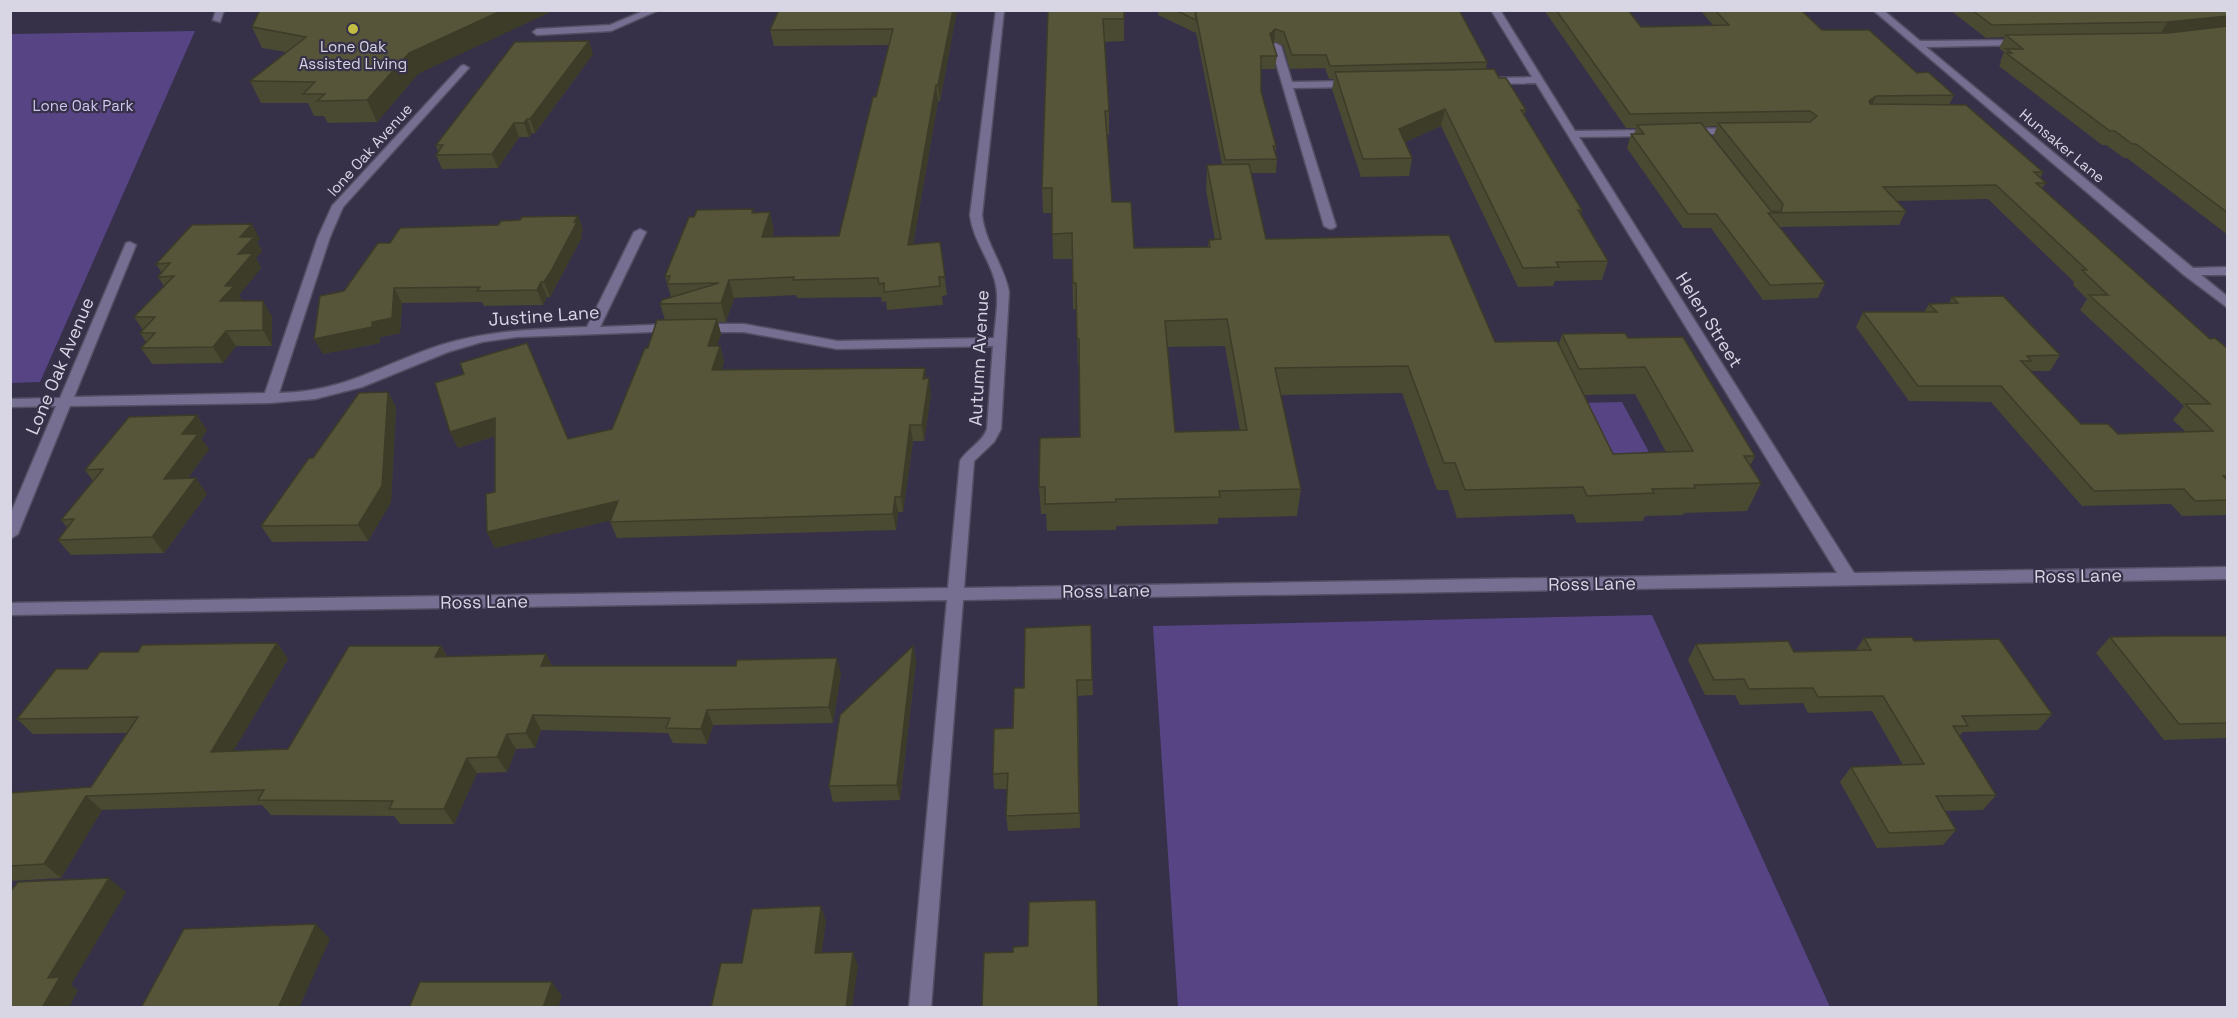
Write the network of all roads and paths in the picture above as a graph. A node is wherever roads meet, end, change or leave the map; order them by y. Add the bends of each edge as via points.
1 (220, 10) edge
2 (655, 10) edge
3 (1000, 10) edge
4 (1495, 10) edge
5 (1877, 10) edge
6 (217, 20) dead end
7 (537, 32) dead end
8 (2029, 42) edge
9 (1917, 44) junction
10 (1276, 46) edge
11 (464, 68) dead end
12 (1539, 80) junction
13 (1479, 81) edge
14 (1360, 83) edge
15 (1288, 85) junction
16 (1746, 131) edge
17 (1665, 132) edge
18 (1677, 132) edge
19 (1573, 134) junction
20 (1330, 226) dead end
21 (640, 232) dead end
22 (130, 245) dead end
23 (2228, 271) edge
24 (2188, 272) junction
25 (2228, 304) edge
26 (592, 330) junction
27 (999, 342) junction
28 (270, 399) junction
29 (64, 402) junction
30 (10, 403) edge
31 (10, 534) edge
32 (2228, 573) edge
33 (1849, 579) junction
34 (957, 594) junction
35 (10, 609) edge
36 (920, 1008) edge

1 - 6 street
2 - 7 street via 611,28
3 - 27 street, Autumn Avenue via 976,215 979,236 1002,282
4 - 12 street, Helen Street
5 - 9 street, Hunsaker Lane
8 - 9 street
9 - 24 street, Hunsaker Lane via 1993,113
10 - 15 street
11 - 28 street, lone Oak Avenue via 338,206
12 - 13 street
12 - 19 street, Helen Street
14 - 15 street
15 - 20 street
16 - 18 street via 1703,136
17 - 19 street
19 - 33 street, Helen Street
21 - 26 street
22 - 29 street, Lone Oak Avenue
23 - 24 street
24 - 25 street, Hunsaker Lane
26 - 27 street, Justine Lane via 744,328 837,345
26 - 28 street, Justine Lane via 481,338 357,384 315,395
27 - 34 street, Autumn Avenue via 993,435 968,461
28 - 29 street, Justine Lane
29 - 30 street
29 - 31 street, Lone Oak Avenue
32 - 33 street, Ross Lane
33 - 34 street, Ross Lane
34 - 35 street, Ross Lane
34 - 36 street

